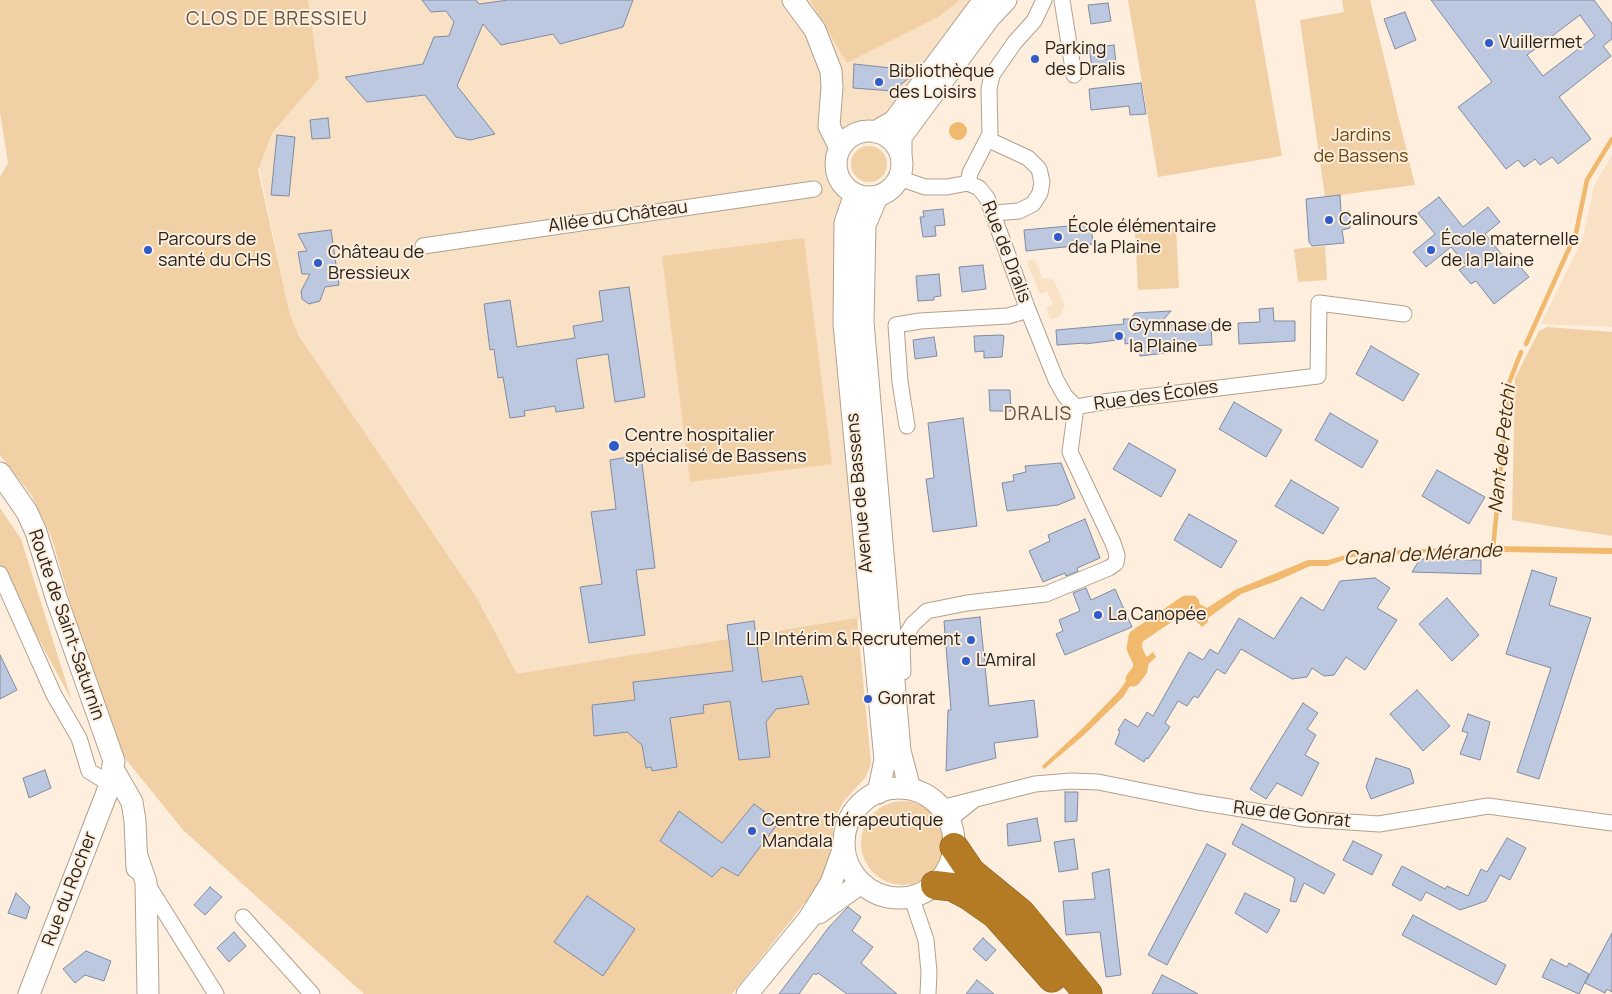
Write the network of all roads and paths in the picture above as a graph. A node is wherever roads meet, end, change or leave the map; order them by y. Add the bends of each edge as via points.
1 (793, 0) edge
2 (984, 0) edge
3 (1006, 0) edge
4 (1044, 0) edge
5 (1062, 0) edge
6 (1074, 76) dead end
7 (832, 108) junction
8 (867, 133) junction
9 (989, 140) junction
10 (840, 148) junction
11 (901, 156) junction
12 (900, 178) junction
13 (968, 183) junction
14 (814, 189) dead end
15 (855, 194) junction
16 (877, 197) junction
17 (994, 213) junction
18 (423, 246) dead end
19 (1028, 310) junction
20 (1404, 314) dead end
21 (1076, 407) junction
22 (907, 426) dead end
23 (0, 473) edge
24 (0, 574) edge
25 (899, 730) junction
26 (114, 786) junction
27 (910, 789) junction
28 (878, 793) junction
29 (945, 814) junction
30 (1612, 824) edge
31 (844, 847) junction
32 (954, 847) junction
33 (861, 883) junction
34 (923, 891) junction
35 (151, 894) junction
36 (243, 917) dead end
37 (808, 920) junction
38 (29, 994) edge
39 (148, 994) edge
40 (216, 994) edge
41 (312, 994) edge
42 (748, 994) edge
43 (928, 994) edge
44 (1067, 994) edge
45 (1088, 994) edge

1 - 7 main road via 814,30 831,71
2 - 8 main road via 894,120
3 - 11 main road via 901,138
4 - 9 street via 1034,22 992,75
5 - 6 street
7 - 8 main road
7 - 10 main road via 829,126
8 - 10 main road via 848,139
8 - 11 main road via 892,140
9 - 13 street
9 - 17 street via 1028,158 1039,169 1042,182 1033,204 1019,212
10 - 15 main road via 838,174 842,183
11 - 12 main road
12 - 13 street, Rue de Dralis via 925,187 947,188
12 - 16 main road via 887,193
13 - 17 street, Rue de Dralis via 979,188
14 - 18 street, Allée du Château
15 - 16 main road
15 - 28 main road, Avenue de Bassens via 845,223 844,324 885,760
16 - 25 main road, Avenue de Bassens via 865,225 863,322
17 - 19 street, Rue de Dralis
19 - 21 street, Rue des Écoles via 1056,380
19 - 22 street via 1008,316 896,325
20 - 21 street, Rue des Écoles via 1320,302 1318,376
21 - 25 street via 1070,452 1114,543 1116,563 1046,594 936,608 923,614 907,631 902,642 905,709
23 - 26 main road, Route de Saint-Saturnin via 27,512 36,532 96,715 110,748
24 - 26 street via 50,686 79,738 90,770
25 - 27 main road, Avenue de Bassens via 901,759
26 - 35 main road via 117,804 135,821 138,879
26 - 38 main road, Rue du Rocher
27 - 28 main road
27 - 29 main road via 924,794
28 - 31 main road via 856,809 849,820
29 - 30 street, Rue de Gonrat via 974,800 1035,784 1071,781 1098,782 1305,819 1379,824 1488,806
29 - 32 main road
31 - 33 main road via 847,860
31 - 37 main road via 831,883
32 - 34 main road via 948,867
32 - 45 highway via 971,872 1021,913
33 - 34 main road via 885,896
33 - 37 main road
34 - 43 street
34 - 44 highway via 952,887 996,915
35 - 39 main road
35 - 40 street
36 - 41 street
37 - 42 main road

